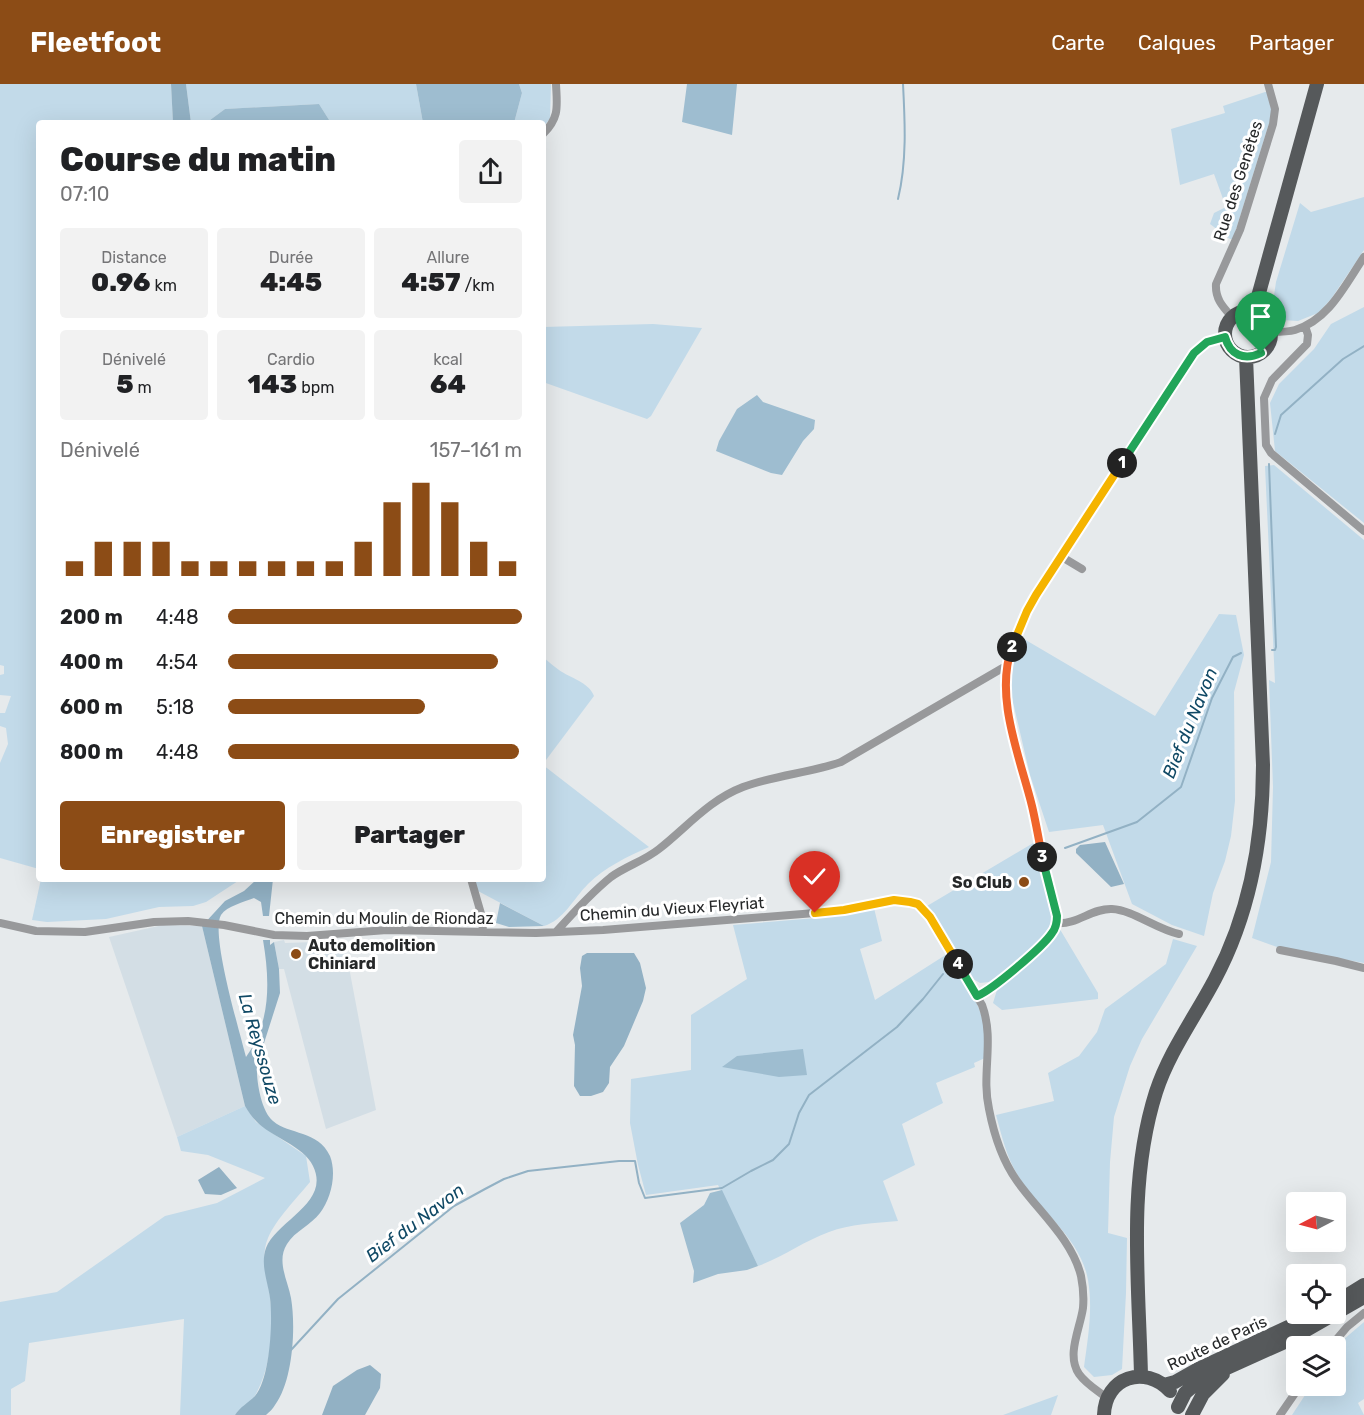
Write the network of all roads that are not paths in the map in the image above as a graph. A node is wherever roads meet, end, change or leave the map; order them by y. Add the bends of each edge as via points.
1 (556, 84) edge
2 (1268, 84) edge
3 (1317, 84) edge
4 (546, 131) edge
5 (1364, 257) edge
6 (1254, 311) junction
7 (1232, 317) junction
8 (1305, 326) junction
9 (1272, 332) junction
10 (1225, 337) junction
11 (1246, 357) junction
12 (1364, 531) edge
13 (1062, 557) junction
14 (1082, 569) dead end
15 (1006, 666) junction
16 (472, 882) edge
17 (1057, 923) junction
18 (0, 924) edge
19 (483, 932) junction
20 (556, 932) junction
21 (1179, 934) dead end
22 (1280, 950) dead end
23 (1364, 968) edge
24 (977, 996) junction
25 (1364, 1285) edge
26 (1346, 1296) edge
27 (1364, 1297) edge
28 (1364, 1314) edge
29 (1295, 1324) edge
30 (1339, 1336) edge
31 (1231, 1366) junction
32 (1141, 1376) junction
33 (1164, 1385) junction
34 (1293, 1396) edge
35 (1107, 1398) junction
36 (1178, 1411) edge
37 (1104, 1415) edge
38 (1192, 1415) edge
39 (1280, 1415) edge

1 - 4 street via 556,116
2 - 7 street, Rue des Genêtes via 1275,109 1273,124 1240,231 1216,284 1219,302
3 - 6 main road
5 - 8 street via 1328,309
6 - 7 main road via 1246,310
6 - 9 main road via 1266,319
7 - 10 main road via 1227,322
8 - 9 street
8 - 12 street via 1307,344 1272,380 1264,398 1266,445
9 - 11 main road via 1267,348 1254,357
10 - 11 main road via 1232,351
10 - 13 street via 1207,342 1194,353
11 - 32 main road via 1263,765 1261,821 1253,874 1238,924 1215,978 1165,1070 1146,1130 1138,1187
13 - 14 street
13 - 15 street via 1027,611
15 - 17 street via 1009,715
15 - 20 street via 841,762 743,787 703,809 658,850 613,875
16 - 19 street
17 - 21 street via 1111,909
17 - 24 street via 1044,943
18 - 19 street, Chemin du Moulin de Riondaz via 36,932 106,930 154,922 202,922 286,936 387,930
19 - 20 street, Chemin du Moulin de Riondaz
20 - 24 street, Chemin du Vieux Fleyriat via 815,913 903,900 925,910
22 - 23 street
24 - 35 street, Chemin du Vieux Fleyriat via 988,1027 986,1095 999,1144 1011,1172 1076,1263 1083,1297 1074,1346 1076,1367 1085,1381
25 - 26 main road
27 - 31 main road, Route de Paris via 1289,1340
28 - 30 street
29 - 33 main road, Route de Paris
31 - 36 main road, Route de Paris via 1191,1386
31 - 38 main road via 1203,1394
32 - 33 main road
32 - 35 main road via 1123,1381
33 - 36 main road
34 - 39 street
35 - 37 main road

